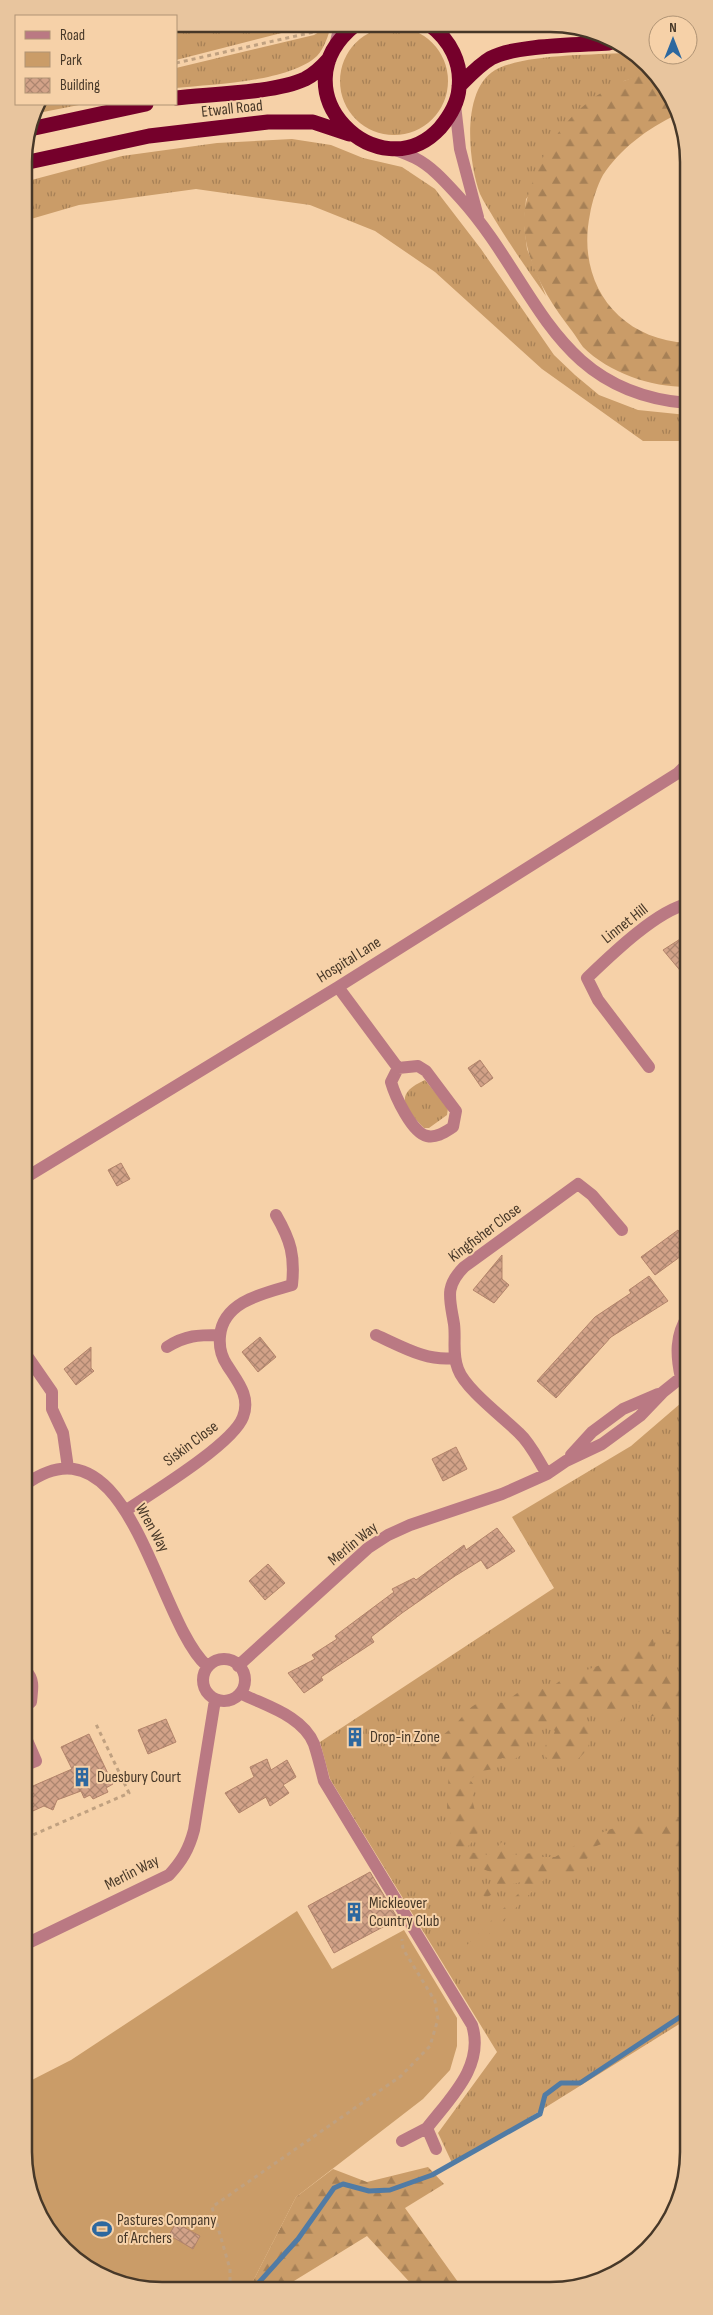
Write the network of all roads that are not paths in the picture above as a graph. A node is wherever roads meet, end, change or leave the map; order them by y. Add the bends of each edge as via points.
1 (437, 32) edge
2 (338, 33) edge
3 (347, 33) edge
4 (603, 43) edge
5 (332, 52) junction
6 (460, 86) junction
7 (178, 98) edge
8 (141, 105) edge
9 (455, 105) junction
10 (38, 126) edge
11 (355, 136) junction
12 (389, 148) junction
13 (33, 161) edge
14 (478, 220) junction
15 (680, 402) edge
16 (680, 770) edge
17 (680, 907) edge
18 (338, 987) junction
19 (649, 1067) dead end
20 (398, 1068) junction
21 (32, 1173) edge
22 (276, 1215) dead end
23 (622, 1230) dead end
24 (680, 1334) edge
25 (220, 1335) junction
26 (376, 1335) dead end
27 (167, 1346) dead end
28 (455, 1358) junction
29 (32, 1364) edge
30 (680, 1364) edge
31 (680, 1378) edge
32 (68, 1468) junction
33 (547, 1474) junction
34 (32, 1480) edge
35 (125, 1511) junction
36 (207, 1666) junction
37 (238, 1666) junction
38 (242, 1694) junction
39 (216, 1700) junction
40 (32, 1753) edge
41 (32, 1763) edge
42 (32, 1941) edge
43 (428, 2128) junction
44 (402, 2141) dead end
45 (436, 2149) dead end

1 - 6 highway via 455,56
2 - 5 street
3 - 5 highway, Etwall Road
4 - 6 highway via 508,51 491,58
5 - 7 highway, Etwall Road via 318,70 305,79 280,86
5 - 11 highway via 325,84 327,96 338,119
6 - 9 highway
8 - 10 highway
9 - 12 highway via 441,126 422,141
9 - 14 street via 460,150
11 - 12 highway, Etwall Road
11 - 13 highway, Etwall Road via 313,122 268,122 149,136
12 - 14 street via 415,158 432,170
14 - 15 street via 540,314 581,362 627,390 645,397
16 - 18 street, Hospital Lane
17 - 19 street, Linnet Hill via 666,912 587,978 598,1000
18 - 20 street
18 - 21 street, Hospital Lane
20 - 20 street via 418,1066 426,1071 456,1111 452,1127 436,1136 418,1132 395,1098 391,1082
22 - 25 street via 292,1248 292,1285 257,1296 232,1310 224,1320
23 - 28 street, Kingfisher Close via 592,1194 578,1184 464,1267 451,1283 449,1295
24 - 30 street
25 - 27 street via 182,1338
25 - 35 street, Siskin Close via 225,1362 244,1392 243,1415 238,1426 230,1436 180,1474
26 - 28 street via 426,1356 445,1360
28 - 33 street, Kingfisher Close via 458,1371 498,1415 520,1433
29 - 32 street via 52,1392 52,1410 63,1433
31 - 33 street, Merlin Way via 640,1416 610,1438
32 - 34 street, Wren Way via 43,1472
32 - 35 street, Wren Way via 90,1473
33 - 37 street, Merlin Way via 502,1494 388,1535 368,1548
35 - 36 street, Wren Way via 150,1556 193,1650
36 - 37 street via 225,1658
36 - 39 street via 202,1683
37 - 38 street via 243,1670
38 - 39 street via 233,1701
38 - 43 street via 294,1719 305,1729 314,1743 324,1782 472,2025 476,2038 470,2072
39 - 42 street, Merlin Way via 194,1830 183,1859 168,1875
40 - 41 street via 36,1761
43 - 44 street
43 - 45 street

